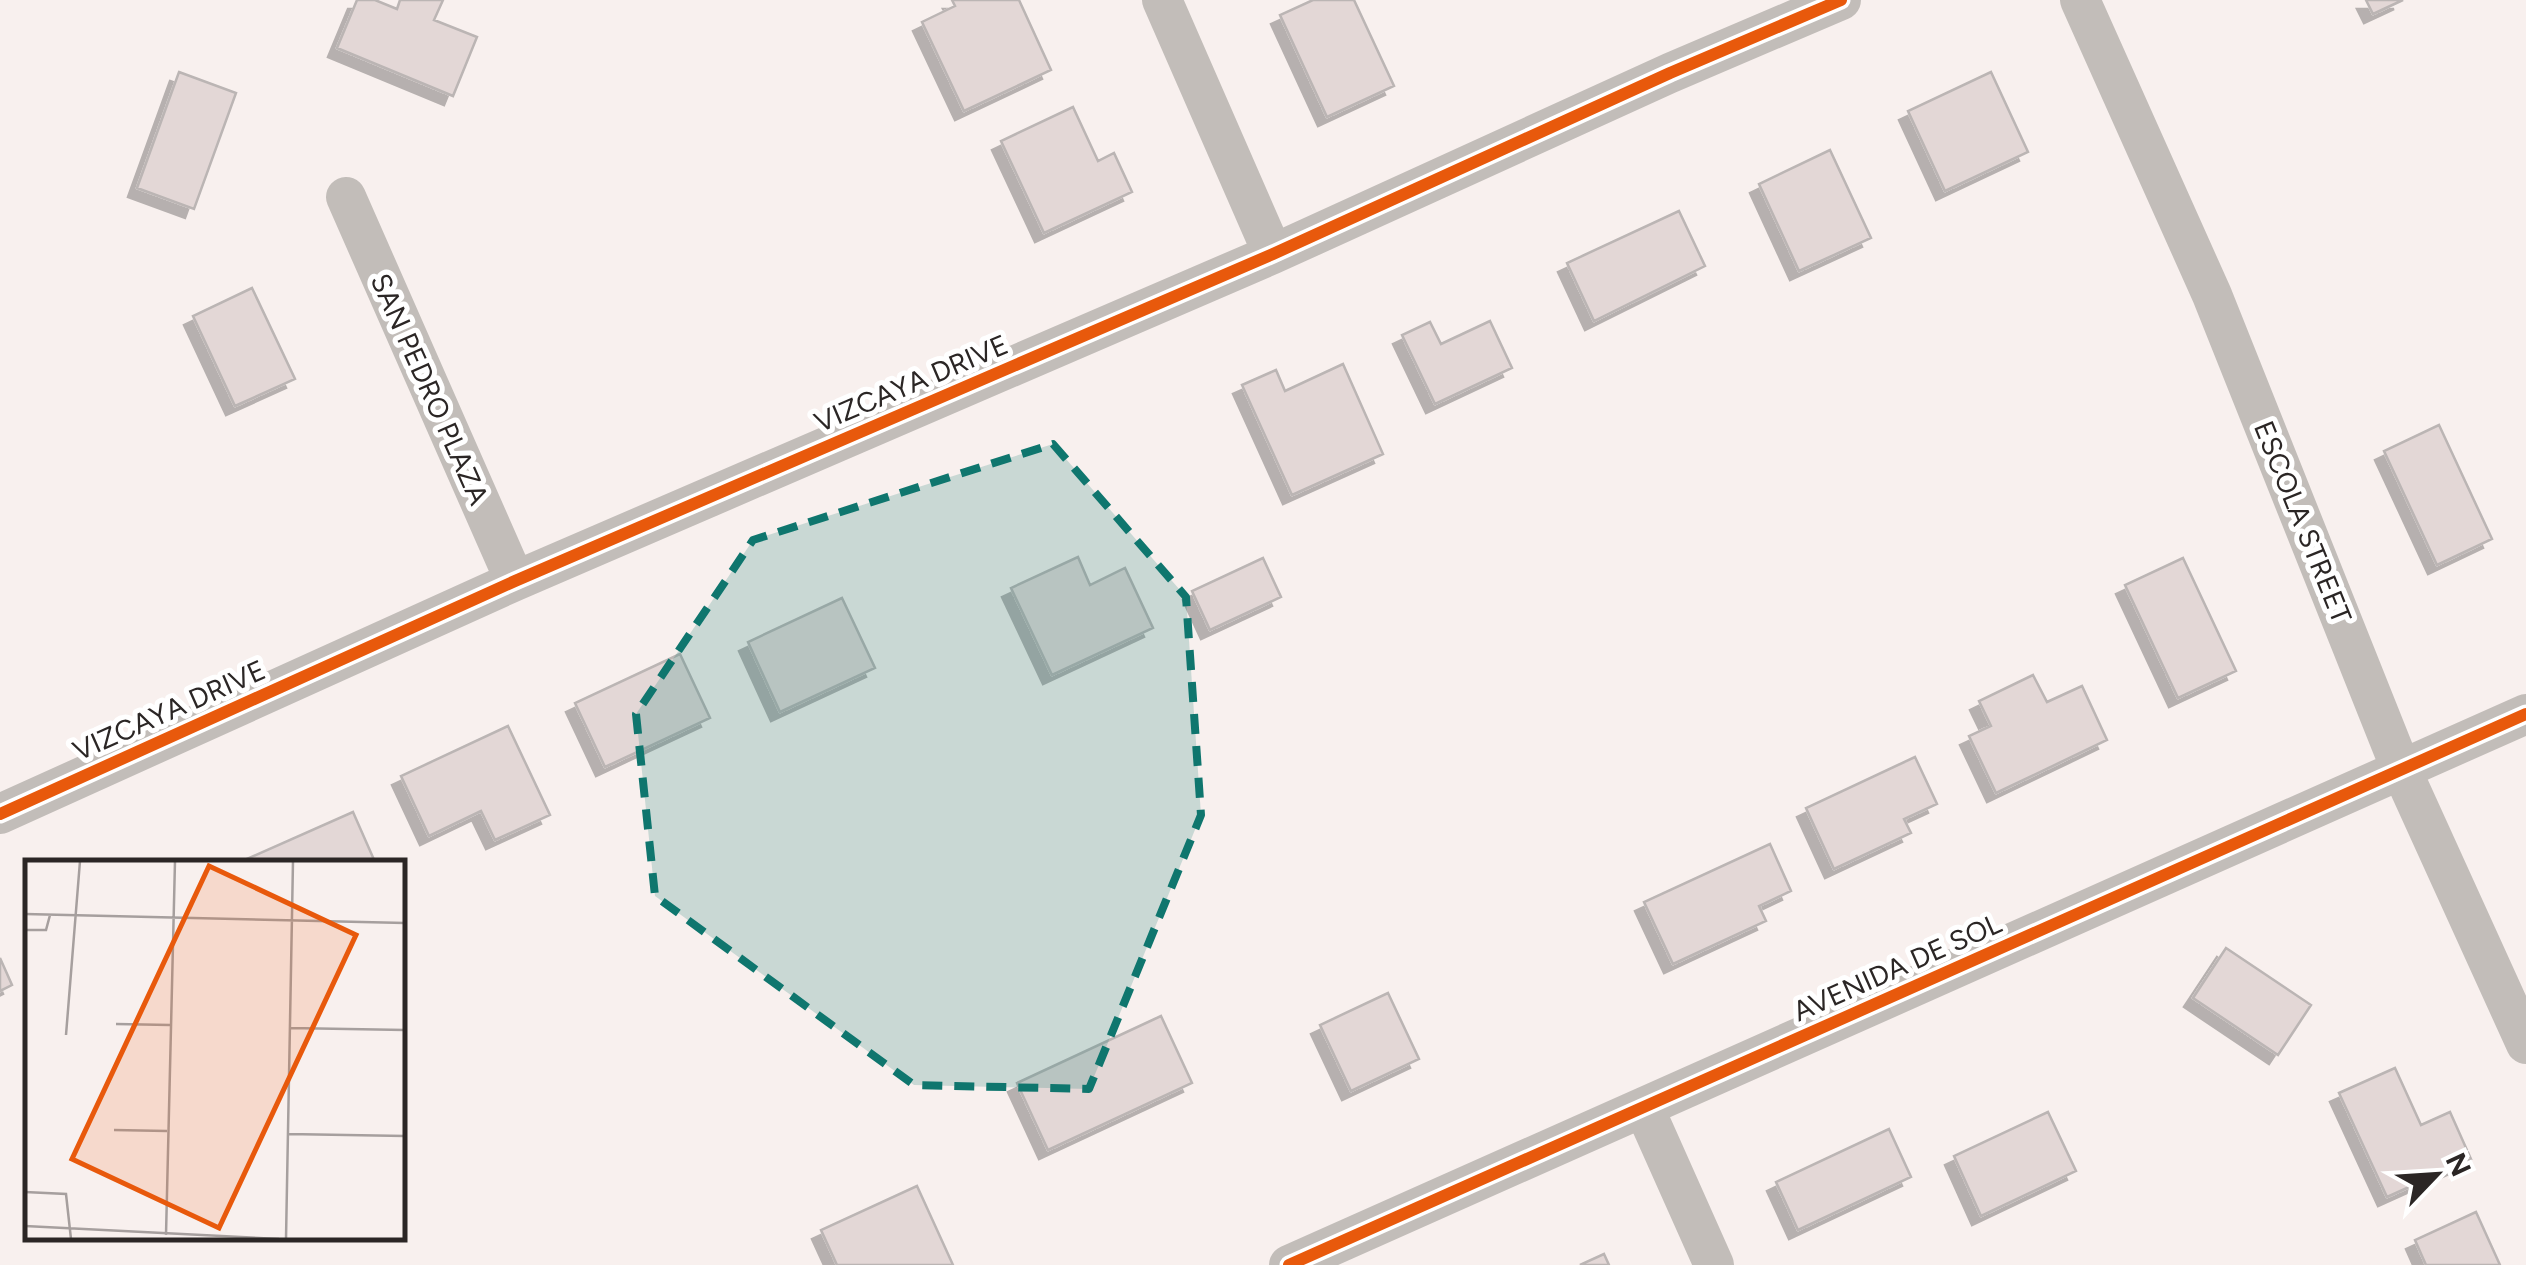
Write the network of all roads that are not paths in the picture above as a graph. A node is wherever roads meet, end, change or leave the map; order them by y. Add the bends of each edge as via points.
1 (1162, 0) edge
2 (1842, 0) edge
3 (2080, 0) edge
4 (346, 198) dead end
5 (1272, 254) junction
6 (515, 581) junction
7 (2526, 714) edge
8 (2401, 769) junction
9 (0, 814) edge
10 (2526, 1044) edge
11 (1644, 1108) junction
12 (1289, 1265) edge
13 (1714, 1265) edge

1 - 5 street
2 - 5 street, VIZCAYA DRIVE
3 - 8 street, ESCOLA STREET via 2212,294
4 - 6 street, SAN PEDRO PLAZA
5 - 6 street, VIZCAYA DRIVE
6 - 9 street, VIZCAYA DRIVE
7 - 8 street, AVENIDA DE SOL
8 - 10 street, ESCOLA STREET
8 - 11 street, AVENIDA DE SOL
11 - 12 street, AVENIDA DE SOL
11 - 13 street

